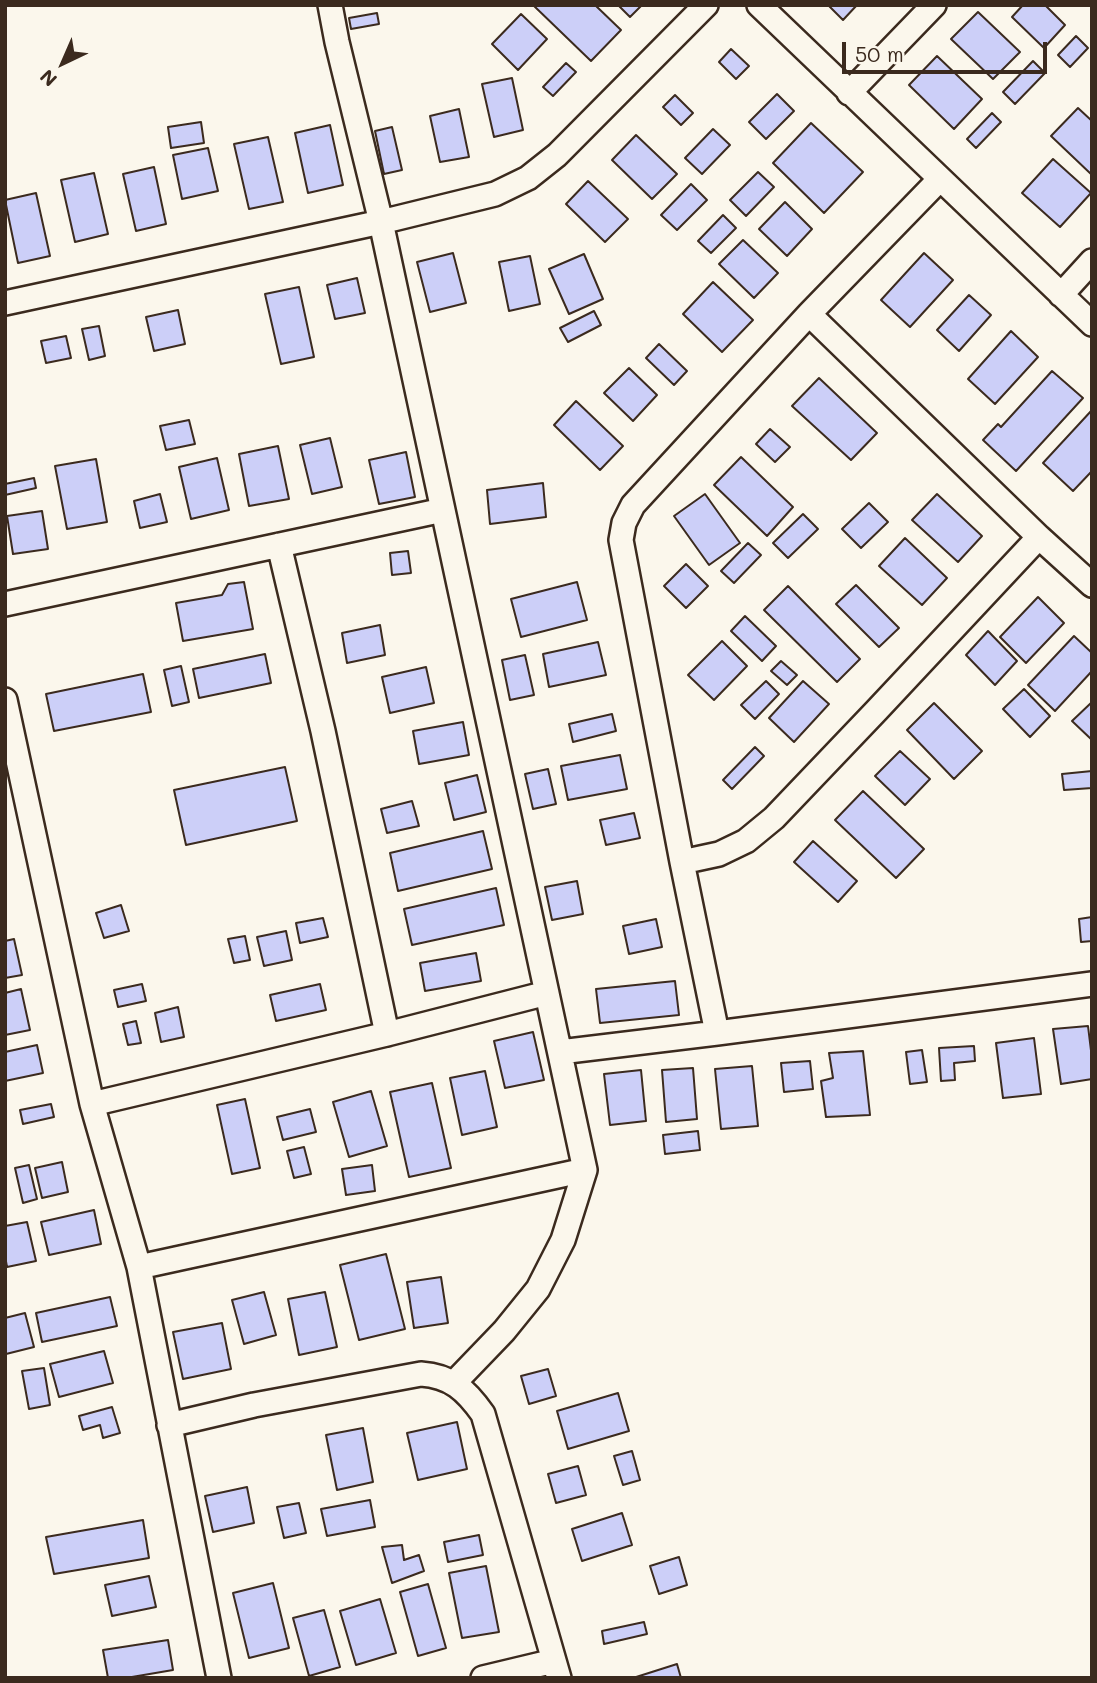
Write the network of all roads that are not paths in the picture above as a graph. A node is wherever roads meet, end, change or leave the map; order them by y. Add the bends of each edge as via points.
1 (330, 5) edge
2 (706, 5) edge
3 (759, 5) edge
4 (934, 5) edge
5 (849, 93) junction
6 (940, 179) junction
7 (381, 222) junction
8 (1092, 261) edge
9 (1061, 295) junction
10 (5, 303) edge
11 (809, 314) junction
12 (1092, 324) edge
13 (443, 510) junction
14 (1039, 537) junction
15 (279, 545) junction
16 (1092, 585) edge
17 (5, 604) edge
18 (5, 700) edge
19 (682, 862) junction
20 (1092, 984) edge
21 (547, 993) junction
22 (718, 1033) junction
23 (387, 1034) junction
24 (560, 1052) junction
25 (92, 1104) junction
26 (585, 1170) junction
27 (139, 1267) junction
28 (454, 1383) junction
29 (169, 1425) junction
30 (556, 1670) edge
31 (219, 1678) edge
32 (483, 1678) edge

1 - 7 street
2 - 7 street via 557,155 528,178 495,194
3 - 5 street
4 - 5 street
5 - 6 street
6 - 9 street
6 - 11 street
7 - 10 street
7 - 13 street
8 - 9 street
9 - 12 street
11 - 14 street
11 - 19 street via 633,505 624,523 621,540
13 - 15 street
13 - 21 street
14 - 16 street
14 - 19 street via 774,818 746,841 719,854
15 - 17 street
15 - 23 street
18 - 25 street
19 - 22 street
20 - 22 street
21 - 23 street
21 - 24 street
22 - 24 street
23 - 25 street
24 - 26 street
25 - 27 street
26 - 27 street
26 - 28 street via 563,1240 538,1289
27 - 29 street
28 - 29 street via 421,1374
28 - 30 street via 483,1414
29 - 31 street
30 - 32 street

